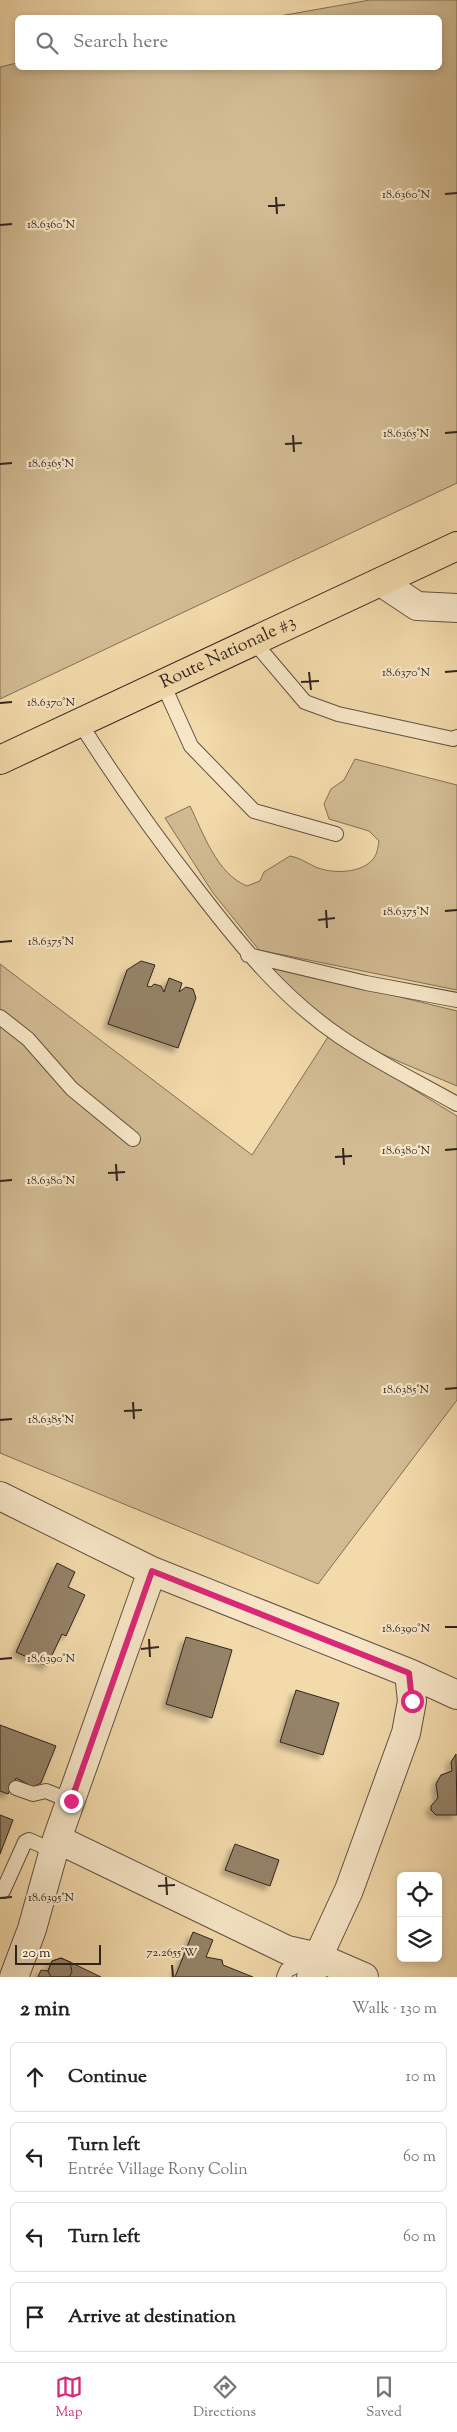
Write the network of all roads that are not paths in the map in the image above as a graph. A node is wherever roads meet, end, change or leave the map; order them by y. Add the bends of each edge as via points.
1 (457, 546) edge
2 (381, 582) junction
3 (457, 608) edge
4 (254, 642) junction
5 (164, 684) junction
6 (80, 723) junction
7 (457, 736) edge
8 (0, 760) edge
9 (336, 834) dead end
10 (248, 955) junction
11 (457, 1000) edge
12 (0, 1017) edge
13 (457, 1104) edge
14 (133, 1139) dead end
15 (0, 1496) edge
16 (152, 1571) junction
17 (409, 1673) junction
18 (457, 1695) edge
19 (16, 1788) dead end
20 (71, 1801) junction
21 (56, 1845) junction
22 (3, 1891) dead end
23 (314, 1967) edge
24 (14, 1977) edge
25 (284, 1977) edge
26 (364, 1977) edge

1 - 2 main road, Route Nationale #3
2 - 3 street via 417,606
2 - 4 main road, Route Nationale #3
4 - 5 main road, Route Nationale #3
4 - 7 lane via 305,702 338,714 453,739
5 - 6 main road, Route Nationale #3
5 - 9 lane via 191,746 254,811
6 - 8 main road, Route Nationale #3
6 - 10 lane via 133,804
10 - 11 lane via 366,983
10 - 13 lane via 287,995 339,1036
12 - 14 lane via 28,1039 72,1089
15 - 16 street
16 - 17 street
16 - 20 street
17 - 18 street
17 - 23 street via 412,1701 406,1733 349,1890
19 - 20 lane via 33,1794 46,1791
20 - 21 street
21 - 22 lane via 25,1842
21 - 23 street via 287,1950
21 - 24 street via 32,1929
23 - 25 lane via 287,1970
23 - 26 street

